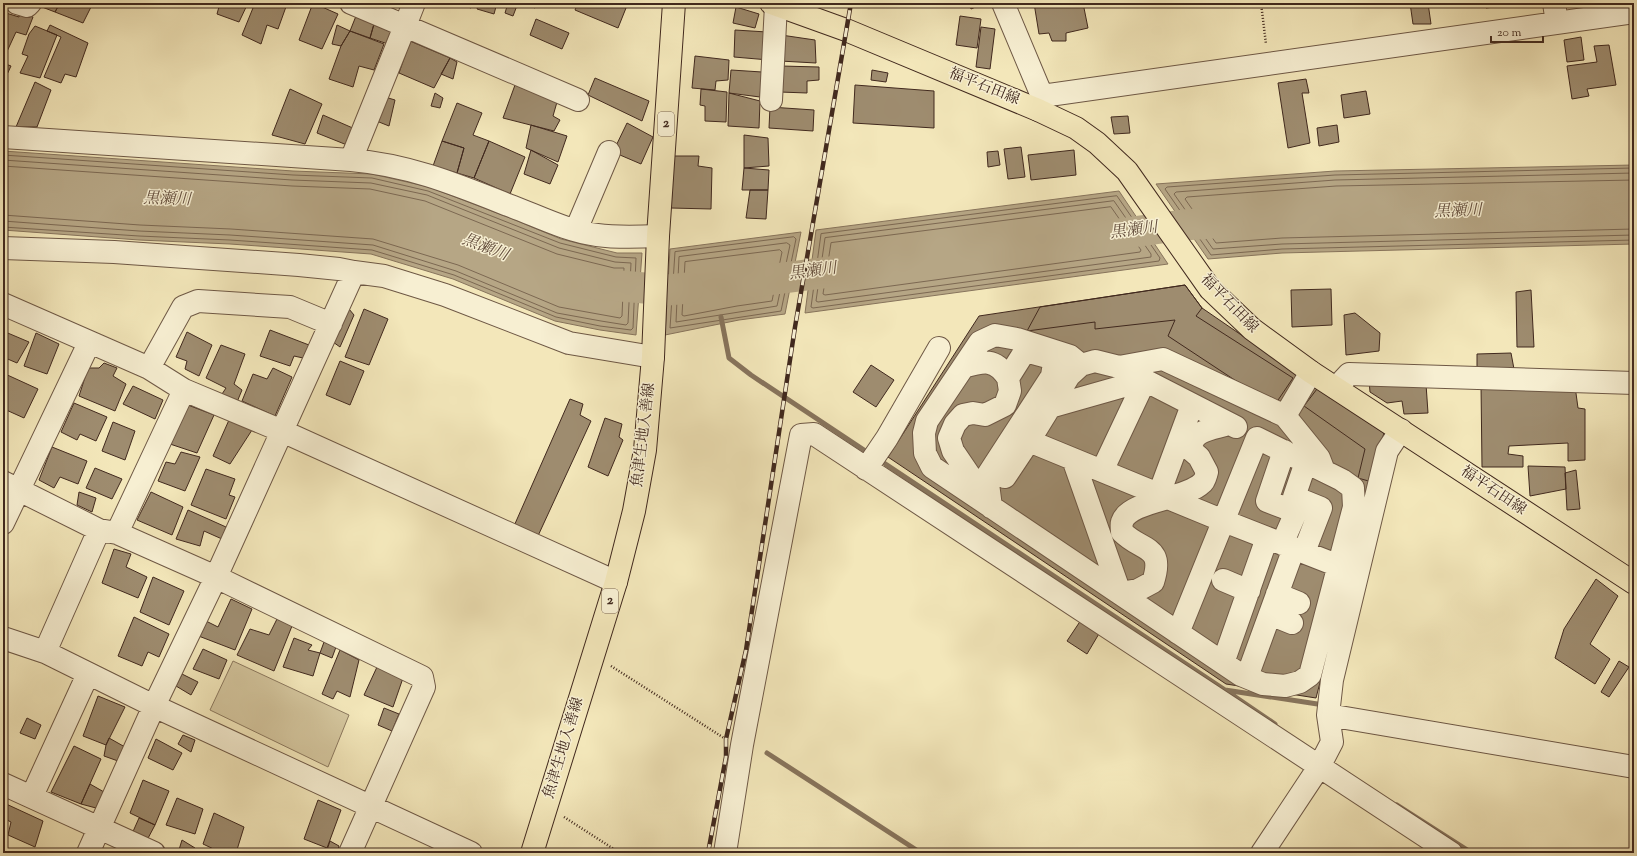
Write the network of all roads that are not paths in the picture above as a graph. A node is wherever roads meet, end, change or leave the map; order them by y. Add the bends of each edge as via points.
1 (17, 3) edge
2 (30, 3) edge
3 (350, 3) edge
4 (414, 3) edge
5 (674, 3) edge
6 (1003, 3) edge
7 (774, 4) edge
8 (1634, 12) edge
9 (1556, 13) edge
10 (405, 26) junction
11 (578, 100) dead end
12 (771, 100) dead end
13 (1040, 103) junction
14 (3, 137) edge
15 (609, 152) dead end
16 (351, 160) junction
17 (576, 230) junction
18 (658, 240) junction
19 (3, 248) edge
20 (354, 272) junction
21 (3, 304) edge
22 (330, 324) junction
23 (89, 343) junction
24 (939, 348) dead end
25 (653, 349) junction
26 (1081, 365) junction
27 (963, 367) junction
28 (1119, 367) junction
29 (149, 368) junction
30 (1311, 372) junction
31 (1008, 378) junction
32 (1144, 380) junction
33 (1634, 383) edge
34 (1336, 388) junction
35 (184, 390) junction
36 (1192, 405) junction
37 (1050, 407) junction
38 (1285, 416) junction
39 (1230, 424) junction
40 (1401, 430) junction
41 (282, 431) junction
42 (1257, 438) junction
43 (1029, 441) junction
44 (1284, 451) junction
45 (1073, 459) junction
46 (1315, 467) junction
47 (866, 469) junction
48 (1102, 471) junction
49 (11, 485) edge
50 (1164, 496) junction
51 (991, 507) junction
52 (1011, 520) junction
53 (1224, 521) junction
54 (3, 523) edge
55 (108, 532) junction
56 (1287, 546) junction
57 (1339, 566) junction
58 (216, 577) junction
59 (1223, 580) dead end
60 (616, 582) junction
61 (1634, 583) edge
62 (1249, 591) junction
63 (1120, 593) junction
64 (1277, 594) junction
65 (1270, 614) junction
66 (1178, 633) junction
67 (4, 641) edge
68 (45, 652) junction
69 (1223, 663) junction
70 (88, 674) junction
71 (1246, 677) junction
72 (154, 706) junction
73 (1328, 715) junction
74 (1319, 767) junction
75 (1634, 767) edge
76 (3, 784) edge
77 (32, 796) junction
78 (372, 807) junction
79 (100, 827) junction
80 (88, 853) edge
81 (154, 853) edge
82 (350, 853) edge
83 (471, 853) edge
84 (532, 853) edge
85 (725, 853) edge
86 (1262, 853) edge
87 (1452, 853) edge

1 - 2 street via 27,6
3 - 10 street
4 - 10 street
5 - 18 main road, 魚津生地入善線 / 2
6 - 13 street
7 - 12 street
7 - 13 main road, 福平石田線
8 - 9 street
9 - 13 street
10 - 11 street
10 - 16 street
13 - 30 main road, 福平石田線 via 1097,143 1127,171 1210,288 1252,330
14 - 16 street
15 - 17 street
16 - 17 street via 412,170
17 - 18 street via 597,235
18 - 25 main road, 魚津生地入善線 / 2
19 - 20 street via 114,252 299,265
20 - 22 street
20 - 25 street via 384,276 445,295 569,343
21 - 23 street
22 - 29 street via 290,307 198,301 183,307
22 - 41 street
23 - 29 street
23 - 49 street
24 - 47 street
25 - 60 main road, 魚津生地入善線 / 2 via 645,450 634,511
26 - 27 street via 1070,356 1017,339 995,335 980,342
26 - 28 street via 1095,360
26 - 37 street via 1069,376
27 - 31 street via 987,362 1001,368
27 - 51 street via 927,422 924,433 925,453 932,467
28 - 32 street
28 - 38 street via 1163,360
29 - 35 street
30 - 34 main road, 福平石田線
30 - 38 street
31 - 51 street via 1010,391 1005,405 985,415 963,415 954,424 949,438 953,451
31 - 51 street via 1025,351 1054,362 1052,376 987,476
32 - 36 street
32 - 37 street
32 - 48 street
33 - 34 street via 1349,374
34 - 40 main road, 福平石田線
35 - 41 street
35 - 55 street
36 - 39 street
36 - 50 street
37 - 43 street
38 - 46 street via 1319,458
39 - 42 street
39 - 50 street via 1199,434 1192,441 1192,451 1200,457 1207,472 1203,483
40 - 61 main road, 福平石田線
40 - 73 street via 1387,451 1332,680
41 - 58 street
41 - 60 street
42 - 44 street
42 - 53 street
43 - 45 street
43 - 52 street via 1002,481 1002,503
44 - 46 street
44 - 56 street via 1267,501 1296,512
45 - 48 street
45 - 63 street
46 - 56 street via 1294,497 1321,508
46 - 57 street via 1353,488 1354,507
47 - 74 street
47 - 85 street via 814,434 801,435 742,745
48 - 50 street
49 - 54 street
49 - 55 street
50 - 53 street
50 - 63 street via 1139,506 1128,513 1122,522 1122,532 1130,540 1149,549 1156,558 1157,570 1153,582 1138,590
51 - 52 street
52 - 63 street
53 - 56 street
53 - 66 street
55 - 58 street
55 - 68 street
56 - 57 street
56 - 62 street
56 - 64 street
57 - 71 street via 1310,675 1300,682 1284,686 1263,684
58 - 72 street
58 - 78 street via 422,677 424,687
59 - 62 street
60 - 84 main road, 魚津生地入善線 / 2
62 - 69 street
63 - 66 street
64 - 65 street
64 - 65 street via 1295,613
65 - 71 street
66 - 69 street
67 - 68 street
68 - 70 street
69 - 71 street
70 - 72 street
70 - 77 street
72 - 78 street
72 - 79 street
73 - 74 street via 1332,742
73 - 75 street
74 - 86 street
74 - 87 street
76 - 77 street
77 - 79 street
78 - 82 street
78 - 83 street
79 - 80 street
79 - 81 street

